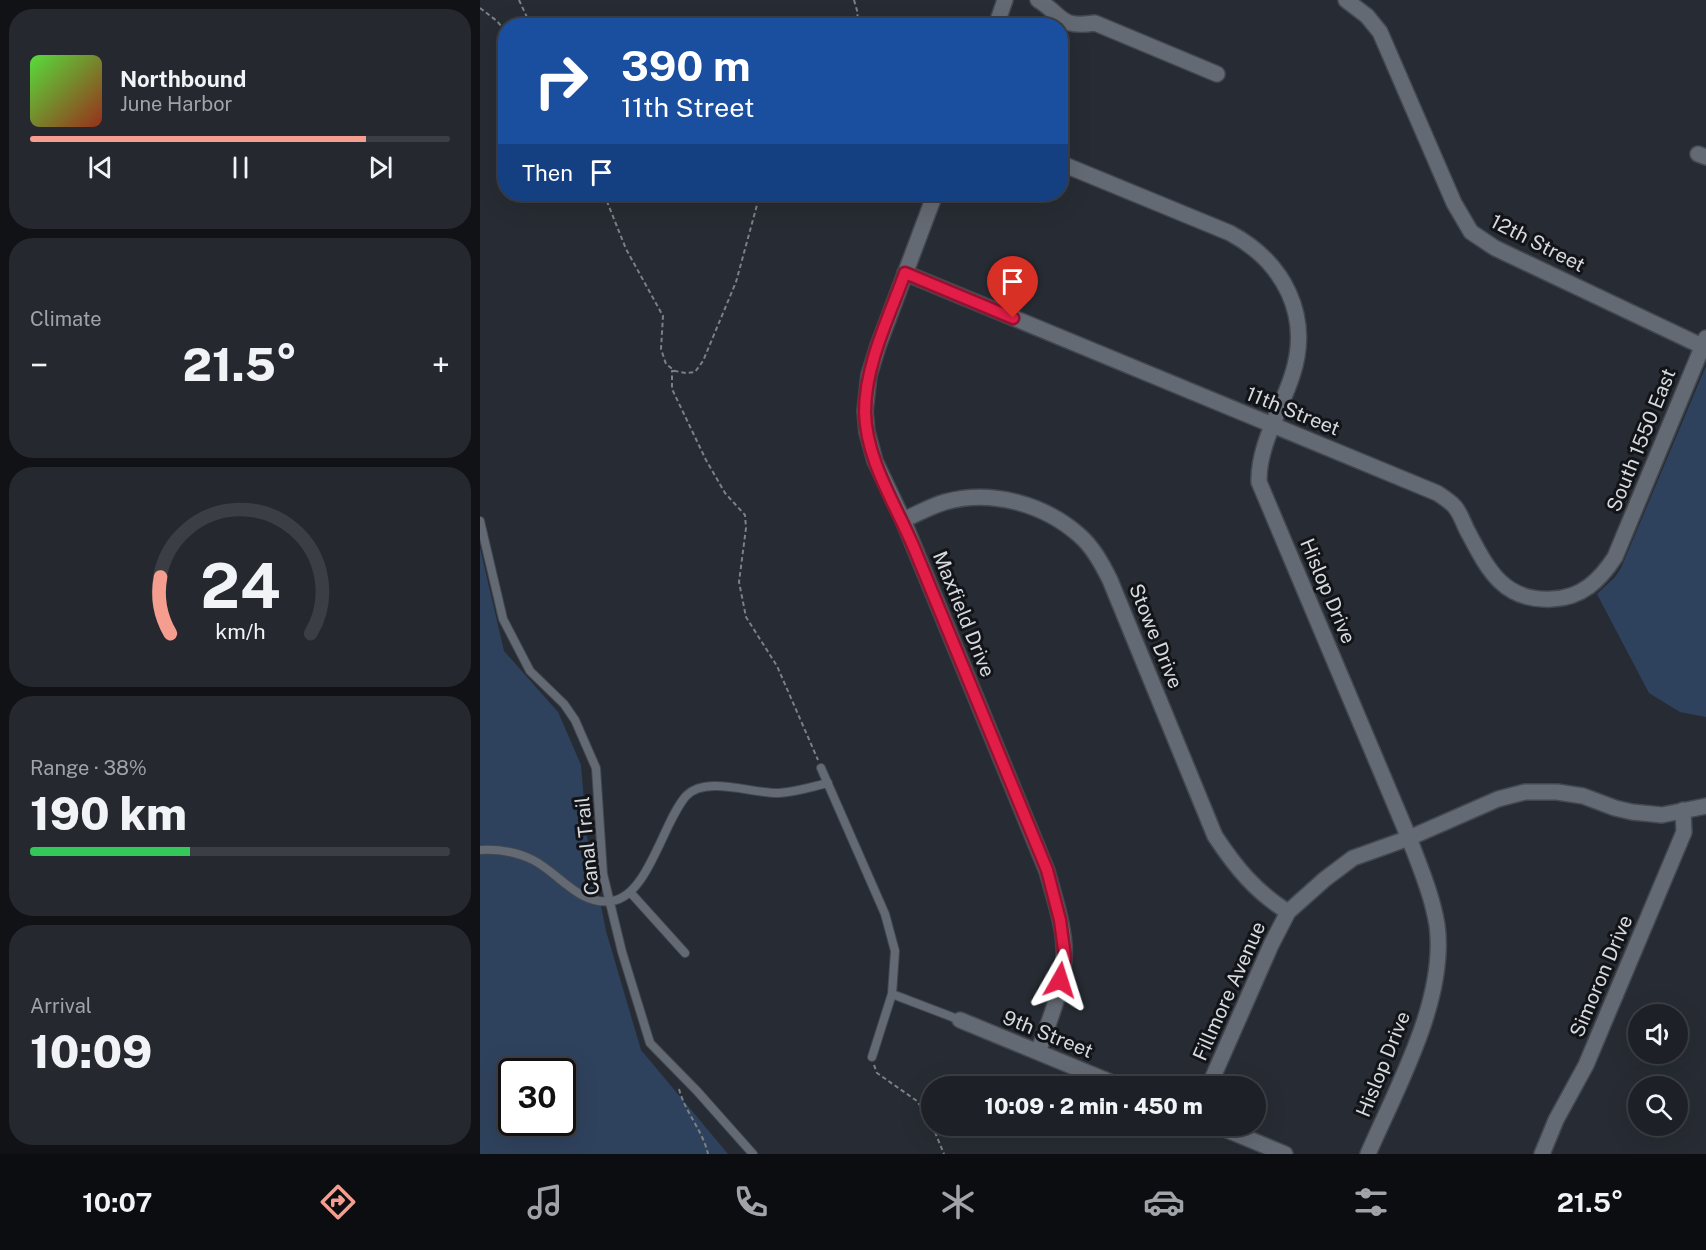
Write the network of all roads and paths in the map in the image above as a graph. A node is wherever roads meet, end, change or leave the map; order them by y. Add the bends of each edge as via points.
1 (519, 0) edge
2 (854, 0) edge
3 (1005, 0) edge
4 (1038, 0) edge
5 (1346, 0) edge
6 (480, 8) edge
7 (527, 18) edge
8 (857, 18) edge
9 (999, 18) edge
10 (1062, 18) edge
11 (498, 22) edge
12 (1068, 23) edge
13 (1217, 74) dead end
14 (1068, 166) edge
15 (607, 201) edge
16 (758, 201) edge
17 (932, 201) edge
18 (905, 273) junction
19 (1705, 344) edge
20 (673, 371) junction
21 (1273, 426) junction
22 (903, 520) junction
23 (480, 521) edge
24 (1616, 557) joint
25 (821, 768) joint
26 (828, 783) junction
27 (1706, 806) edge
28 (1683, 810) junction
29 (1409, 838) junction
30 (480, 850) edge
31 (630, 892) junction
32 (610, 901) junction
33 (1288, 912) junction
34 (685, 953) dead end
35 (892, 994) junction
36 (960, 1020) joint
37 (1038, 1052) junction
38 (872, 1057) joint
39 (675, 1070) junction
40 (1096, 1076) edge
41 (1213, 1076) edge
42 (921, 1107) edge
43 (937, 1136) edge
44 (1242, 1136) edge
45 (708, 1154) edge
46 (753, 1154) edge
47 (944, 1154) edge
48 (1285, 1154) edge
49 (1368, 1154) edge
50 (1542, 1154) edge

1 - 7 path
2 - 8 path
3 - 9 street
4 - 10 street
5 - 19 street, 12th Street via 1380,32 1454,203 1471,232 1496,248
6 - 11 path
12 - 13 street via 1095,22
14 - 21 street, Hislop Drive via 1230,233 1270,263 1290,295 1299,342 1293,375
15 - 20 path via 626,249 663,316 660,349
16 - 20 path via 736,282 703,361 695,372
17 - 18 street, Maxfield Drive
18 - 21 street, 11th Street
18 - 22 street, Maxfield Drive via 869,375 865,411 875,461
19 - 24 street, South 1550 East
20 - 25 path via 672,389 706,460 724,493 745,515 739,582 746,617 777,666
21 - 24 street, 11th Street via 1437,493 1456,507 1485,565 1498,582 1517,594 1542,600 1562,599 1602,577
21 - 29 street, Hislop Drive via 1262,455 1259,482
22 - 33 street, Stowe Drive via 944,502 991,498 1034,507 1080,536 1110,580 1215,836 1235,867 1268,899
22 - 37 street, Maxfield Drive via 1047,870 1060,920 1065,957 1056,1002
23 - 32 lane, Canal Trail via 503,619 530,671 575,720 596,768 603,874
25 - 26 lane
26 - 31 lane via 776,793 714,786 698,788 675,814
26 - 35 lane via 885,914 895,951
27 - 28 street, Fillmore Avenue
28 - 29 street, Fillmore Avenue via 1662,815 1632,812 1583,796 1525,792 1498,799
28 - 50 street, Simoron Drive via 1684,832 1586,1065
29 - 33 street, Fillmore Avenue via 1353,858
29 - 49 street, Hislop Drive via 1437,926 1438,962 1422,1030
30 - 32 lane via 511,852 534,860 583,896
31 - 32 lane via 622,899
31 - 34 lane
32 - 39 lane, Canal Trail via 650,1043
33 - 41 street, Fillmore Avenue
35 - 36 lane
35 - 38 lane
36 - 37 street, 9th Street
37 - 40 street, 9th Street
38 - 42 path via 877,1073
39 - 45 path via 681,1096
39 - 46 lane, Canal Trail
43 - 47 path
44 - 48 street

